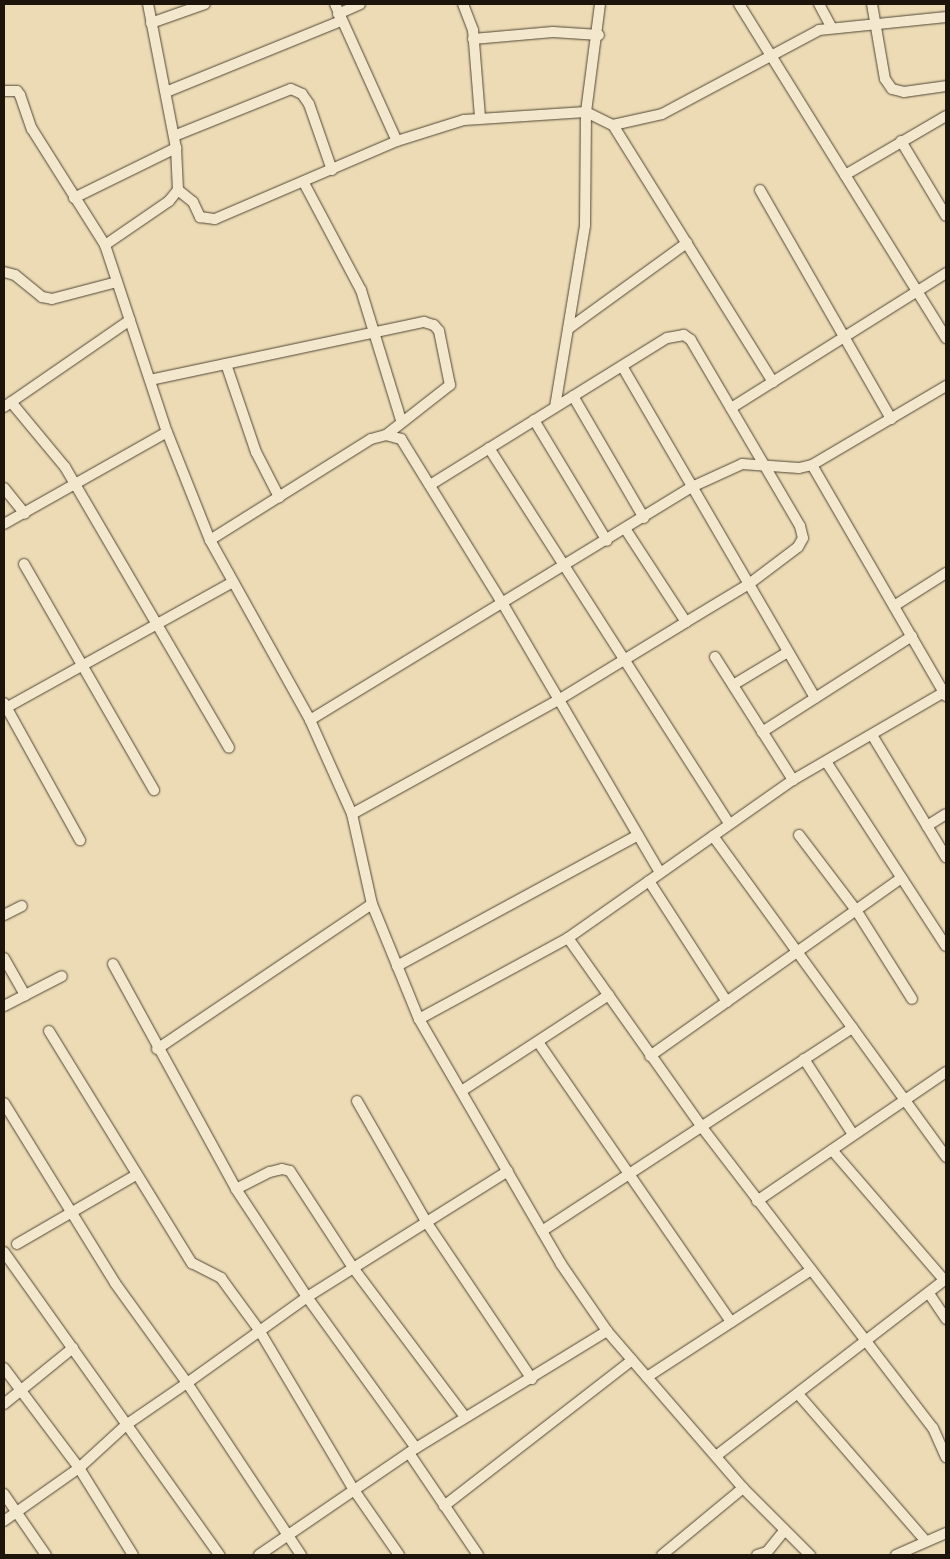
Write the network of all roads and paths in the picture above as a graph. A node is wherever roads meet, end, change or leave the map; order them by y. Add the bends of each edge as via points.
1 (148, 4) edge
2 (205, 4) edge
3 (360, 4) edge
4 (463, 4) edge
5 (600, 4) edge
6 (739, 4) edge
7 (819, 4) edge
8 (872, 4) edge
9 (338, 13) edge
10 (946, 16) edge
11 (151, 23) junction
12 (874, 23) junction
13 (831, 27) junction
14 (598, 35) junction
15 (473, 39) junction
16 (772, 57) junction
17 (945, 88) edge
18 (4, 91) edge
19 (166, 92) junction
20 (586, 112) junction
21 (946, 116) edge
22 (480, 117) junction
23 (613, 125) junction
24 (174, 136) junction
25 (397, 141) junction
26 (901, 141) junction
27 (176, 148) junction
28 (332, 170) junction
29 (845, 174) junction
30 (304, 183) junction
31 (178, 190) junction
32 (760, 190) dead end
33 (74, 198) junction
34 (946, 216) edge
35 (687, 243) junction
36 (104, 246) junction
37 (4, 272) edge
38 (946, 274) edge
39 (117, 282) junction
40 (918, 291) junction
41 (130, 320) junction
42 (568, 328) junction
43 (373, 334) junction
44 (844, 337) junction
45 (946, 338) edge
46 (226, 364) junction
47 (622, 366) junction
48 (150, 380) junction
49 (773, 382) junction
50 (946, 386) edge
51 (573, 396) junction
52 (7, 404) edge
53 (555, 407) junction
54 (730, 408) junction
55 (891, 419) junction
56 (401, 420) junction
57 (534, 420) junction
58 (167, 432) junction
59 (386, 435) junction
60 (489, 448) junction
61 (763, 465) junction
62 (812, 465) junction
63 (76, 484) junction
64 (430, 485) junction
65 (694, 486) junction
66 (4, 488) edge
67 (279, 497) junction
68 (25, 514) junction
69 (644, 518) junction
70 (4, 524) edge
71 (626, 530) junction
72 (210, 540) junction
73 (607, 541) junction
74 (24, 564) dead end
75 (563, 568) junction
76 (946, 573) edge
77 (234, 582) junction
78 (749, 584) junction
79 (504, 604) junction
80 (894, 606) junction
81 (686, 622) junction
82 (157, 624) junction
83 (912, 636) junction
84 (788, 652) junction
85 (716, 657) dead end
86 (625, 659) junction
87 (83, 665) junction
88 (733, 685) junction
89 (945, 694) edge
90 (815, 698) junction
91 (560, 699) junction
92 (5, 706) edge
93 (310, 720) junction
94 (762, 732) junction
95 (872, 735) junction
96 (228, 748) dead end
97 (827, 763) junction
98 (793, 780) junction
99 (154, 790) dead end
100 (352, 814) junction
101 (946, 814) edge
102 (729, 823) junction
103 (927, 826) junction
104 (799, 835) dead end
105 (638, 836) junction
106 (713, 836) junction
107 (80, 840) dead end
108 (946, 857) edge
109 (660, 873) junction
110 (901, 878) junction
111 (649, 881) junction
112 (372, 904) junction
113 (22, 906) dead end
114 (856, 910) junction
115 (4, 915) edge
116 (568, 938) junction
117 (946, 946) edge
118 (797, 952) junction
119 (4, 958) edge
120 (113, 964) dead end
121 (397, 966) junction
122 (62, 976) dead end
123 (26, 995) junction
124 (609, 995) junction
125 (912, 999) dead end
126 (727, 1002) junction
127 (4, 1006) edge
128 (419, 1019) junction
129 (852, 1028) junction
130 (49, 1030) dead end
131 (538, 1042) junction
132 (157, 1049) junction
133 (650, 1056) junction
134 (804, 1059) junction
135 (946, 1072) edge
136 (462, 1090) junction
137 (357, 1100) dead end
138 (903, 1101) junction
139 (4, 1103) edge
140 (701, 1126) junction
141 (852, 1133) junction
142 (832, 1150) junction
143 (946, 1157) edge
144 (508, 1171) junction
145 (629, 1173) junction
146 (136, 1175) junction
147 (236, 1189) junction
148 (756, 1201) junction
149 (71, 1213) junction
150 (427, 1222) junction
151 (542, 1231) junction
152 (17, 1244) dead end
153 (5, 1257) edge
154 (354, 1269) junction
155 (811, 1270) junction
156 (945, 1280) edge
157 (930, 1295) junction
158 (307, 1297) junction
159 (946, 1319) edge
160 (731, 1322) junction
161 (259, 1330) junction
162 (607, 1331) junction
163 (869, 1341) junction
164 (73, 1348) junction
165 (632, 1360) junction
166 (4, 1368) edge
167 (646, 1377) junction
168 (532, 1379) junction
169 (187, 1383) junction
170 (21, 1391) junction
171 (798, 1394) junction
172 (4, 1404) edge
173 (464, 1416) junction
174 (126, 1425) junction
175 (413, 1450) junction
176 (716, 1456) junction
177 (946, 1457) edge
178 (79, 1468) junction
179 (743, 1488) junction
180 (354, 1490) junction
181 (4, 1494) edge
182 (444, 1506) junction
183 (18, 1510) junction
184 (4, 1521) edge
185 (785, 1530) junction
186 (946, 1533) edge
187 (290, 1536) junction
188 (926, 1541) junction
189 (46, 1555) edge
190 (133, 1555) edge
191 (219, 1555) edge
192 (259, 1555) edge
193 (301, 1555) edge
194 (400, 1555) edge
195 (478, 1555) edge
196 (662, 1555) edge
197 (757, 1555) edge
198 (810, 1555) edge
199 (896, 1555) edge

1 - 11 street
2 - 11 street
3 - 9 street
4 - 15 street
5 - 14 street
6 - 16 street
7 - 13 street
8 - 12 street
9 - 19 street
9 - 25 street
10 - 12 street
11 - 19 street
12 - 13 street
12 - 17 street via 885,79 892,89 904,92
13 - 16 street via 809,35
14 - 15 street via 553,32
14 - 20 street
15 - 22 street
16 - 23 street via 662,114
16 - 29 street
18 - 33 street via 20,94 32,129
19 - 24 street
20 - 22 street
20 - 23 street
20 - 42 street via 586,225
21 - 26 street
22 - 25 street
23 - 35 street
24 - 27 street
24 - 28 street via 291,89 302,94 309,104
25 - 28 street
26 - 29 street
26 - 34 street
27 - 31 street
27 - 33 street
28 - 30 street
29 - 40 street
30 - 31 street via 205,220 193,202
30 - 43 street via 361,290
31 - 36 street via 169,201
32 - 44 street
33 - 36 street
35 - 42 street
35 - 49 street
36 - 39 street
37 - 39 street via 15,275 42,297 52,299
38 - 40 street
39 - 41 street
40 - 44 street
40 - 45 street
41 - 48 street
41 - 52 street
42 - 53 street
43 - 46 street
43 - 56 street
43 - 56 street via 424,322 434,325 438,331 450,386
44 - 49 street
44 - 55 street
46 - 48 street
46 - 67 street via 256,452
47 - 51 street
47 - 54 street via 667,338 684,335 691,340
47 - 65 street
48 - 58 street
49 - 54 street
50 - 55 street
51 - 53 street
51 - 69 street
52 - 63 street via 55,453
53 - 57 street
54 - 61 street
55 - 62 street
56 - 59 street
57 - 60 street
57 - 73 street
58 - 63 street
58 - 72 street
59 - 64 street via 401,439
59 - 67 street via 371,439
60 - 64 street
60 - 75 street
61 - 62 street via 799,468
61 - 65 street via 742,464
61 - 78 street via 800,526 803,538 798,547
62 - 80 street
63 - 68 street
63 - 82 street
64 - 79 street
65 - 69 street
65 - 78 street
66 - 68 street
67 - 72 street
68 - 70 street
69 - 71 street
71 - 73 street
71 - 81 street
72 - 77 street
73 - 75 street
74 - 87 street
75 - 79 street
75 - 86 street
76 - 80 street
77 - 82 street
77 - 93 street
78 - 81 street
78 - 84 street
79 - 91 street
79 - 93 street
80 - 83 street
81 - 86 street
82 - 87 street
82 - 96 street
83 - 89 street
83 - 90 street
84 - 88 street
84 - 90 street
85 - 88 street
86 - 91 street
86 - 102 street
87 - 92 street
87 - 99 street
88 - 94 street
89 - 95 street
90 - 94 street
91 - 100 street
91 - 105 street
92 - 107 street
93 - 100 street
94 - 98 street
95 - 97 street
95 - 103 street
97 - 98 street
97 - 110 street
98 - 102 street
100 - 112 street
101 - 103 street
102 - 106 street
103 - 108 street
104 - 114 street
105 - 109 street
105 - 121 street
106 - 109 street
106 - 118 street
109 - 111 street
110 - 114 street
110 - 117 street
111 - 116 street
111 - 126 street
112 - 121 street
112 - 132 street
113 - 115 street
114 - 118 street
114 - 125 street
116 - 124 street
116 - 128 street
118 - 126 street
118 - 129 street
119 - 123 street
120 - 132 street
121 - 128 street
122 - 123 street
123 - 127 street
124 - 131 street
124 - 133 street
126 - 133 street
128 - 136 street
129 - 134 street
129 - 138 street
130 - 146 street
131 - 136 street
131 - 145 street
132 - 147 street
133 - 140 street
134 - 140 street
134 - 141 street
135 - 138 street
136 - 144 street
137 - 150 street
138 - 141 street
138 - 143 street
139 - 149 street
140 - 145 street
140 - 148 street
141 - 142 street
142 - 148 street
142 - 156 street
144 - 150 street
144 - 151 street
145 - 151 street
145 - 160 street
146 - 149 street
146 - 161 street via 192,1262 222,1278
147 - 154 street via 270,1172 282,1168 290,1171
147 - 158 street
148 - 155 street
149 - 152 street
149 - 169 street via 115,1283
150 - 154 street
150 - 168 street
151 - 162 street
153 - 164 street
154 - 158 street
154 - 173 street
155 - 160 street
155 - 163 street
156 - 157 street
157 - 159 street
157 - 163 street
158 - 161 street
158 - 175 street
160 - 167 street
161 - 169 street
161 - 180 street
162 - 165 street
162 - 168 street
163 - 171 street
163 - 177 street via 933,1428
164 - 170 street
164 - 174 street
165 - 167 street
165 - 182 street
166 - 170 street
167 - 176 street
168 - 173 street
169 - 174 street
169 - 187 street
170 - 172 street
170 - 178 street
171 - 176 street
171 - 188 street
173 - 175 street
174 - 178 street
174 - 191 street
175 - 180 street
175 - 182 street
176 - 179 street
178 - 183 street
178 - 190 street
179 - 185 street
179 - 196 street
180 - 187 street
180 - 194 street
181 - 183 street
182 - 195 street
183 - 184 street
183 - 189 street
185 - 197 street via 768,1552
185 - 198 street
186 - 188 street
187 - 192 street
187 - 193 street
188 - 199 street

